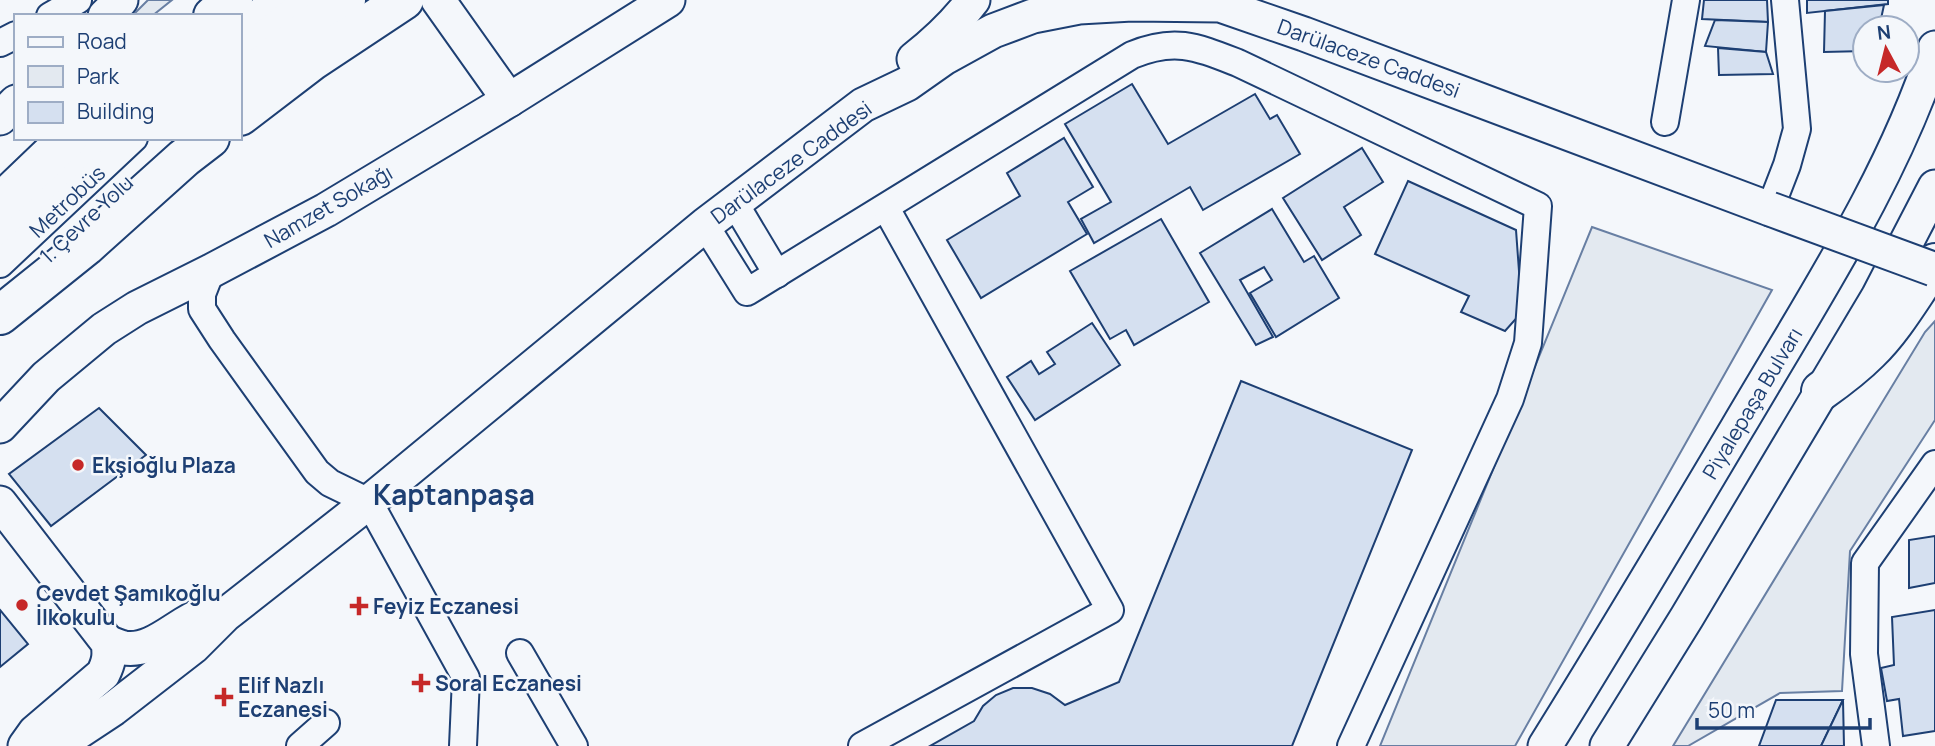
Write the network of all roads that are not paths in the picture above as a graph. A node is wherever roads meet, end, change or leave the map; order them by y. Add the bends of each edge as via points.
1 (78, 0) edge
2 (121, 0) edge
3 (233, 0) edge
4 (274, 0) edge
5 (306, 0) edge
6 (346, 0) edge
7 (404, 0) edge
8 (438, 0) edge
9 (668, 0) edge
10 (973, 0) edge
11 (1686, 0) edge
12 (1785, 0) edge
13 (1213, 3) edge
14 (54, 14) edge
15 (107, 14) edge
16 (216, 14) edge
17 (242, 25) edge
18 (1935, 48) edge
19 (242, 51) edge
20 (242, 81) edge
21 (509, 100) junction
22 (14, 104) edge
23 (863, 105) junction
24 (242, 114) edge
25 (0, 118) edge
26 (1665, 122) dead end
27 (66, 140) edge
28 (106, 140) edge
29 (132, 140) edge
30 (172, 140) edge
31 (207, 140) edge
32 (1935, 187) edge
33 (734, 202) junction
34 (0, 203) edge
35 (886, 208) junction
36 (1770, 209) junction
37 (705, 225) junction
38 (0, 237) edge
39 (0, 264) edge
40 (1935, 268) edge
41 (211, 271) junction
42 (777, 274) junction
43 (0, 302) edge
44 (0, 315) edge
45 (1821, 391) junction
46 (0, 426) edge
47 (1935, 464) edge
48 (369, 502) junction
49 (0, 503) edge
50 (225, 615) junction
51 (108, 643) junction
52 (520, 653) dead end
53 (326, 723) dead end
54 (69, 743) edge
55 (25, 746) edge
56 (300, 746) edge
57 (463, 746) edge
58 (574, 746) edge
59 (862, 746) edge
60 (1351, 746) edge
61 (1545, 746) edge
62 (1607, 746) edge
63 (1876, 746) edge

1 - 14 street
2 - 15 main road
3 - 16 highway
4 - 17 street
5 - 19 street
6 - 20 highway
7 - 24 highway
8 - 21 main road
9 - 21 main road, Namzet Sokağı
10 - 23 main road via 938,41 891,75
11 - 26 street
12 - 36 street via 1797,129
13 - 23 main road, Darülaceze Caddesi via 1092,6 1033,16 993,31
13 - 36 main road, Darülaceze Caddesi
18 - 61 main road, Piyalepaşa Bulvarı via 1911,114 1867,207
21 - 41 main road, Namzet Sokağı via 326,210
22 - 25 main road
23 - 33 main road, Darülaceze Caddesi
27 - 34 highway
28 - 38 street, Metrobüs
29 - 39 street, Metrobüs
30 - 43 highway, 1. Çevre Yolu
31 - 44 highway
32 - 45 main road via 1878,297
33 - 37 main road, Darülaceze Caddesi
33 - 42 street
35 - 42 street
35 - 59 street via 1110,610
35 - 60 street via 1132,55 1175,44 1238,63 1538,206 1528,343 1510,399
36 - 40 main road, Darülaceze Caddesi, bridge
37 - 42 street via 747,292
37 - 48 main road, Darülaceze Caddesi
40 - 45 highway via 1871,351
41 - 46 main road, Namzet Sokağı via 104,329 46,377
41 - 48 street via 202,309 222,340 317,472
45 - 62 main road
47 - 63 street via 1865,563 1864,654
48 - 50 main road, Darülaceze Caddesi
48 - 57 street via 466,678
49 - 51 main road
50 - 51 main road via 204,614 150,644 126,649
50 - 54 main road, Darülaceze Caddesi via 193,647
51 - 55 main road via 109,663 103,674 34,732
52 - 58 street
53 - 56 street

